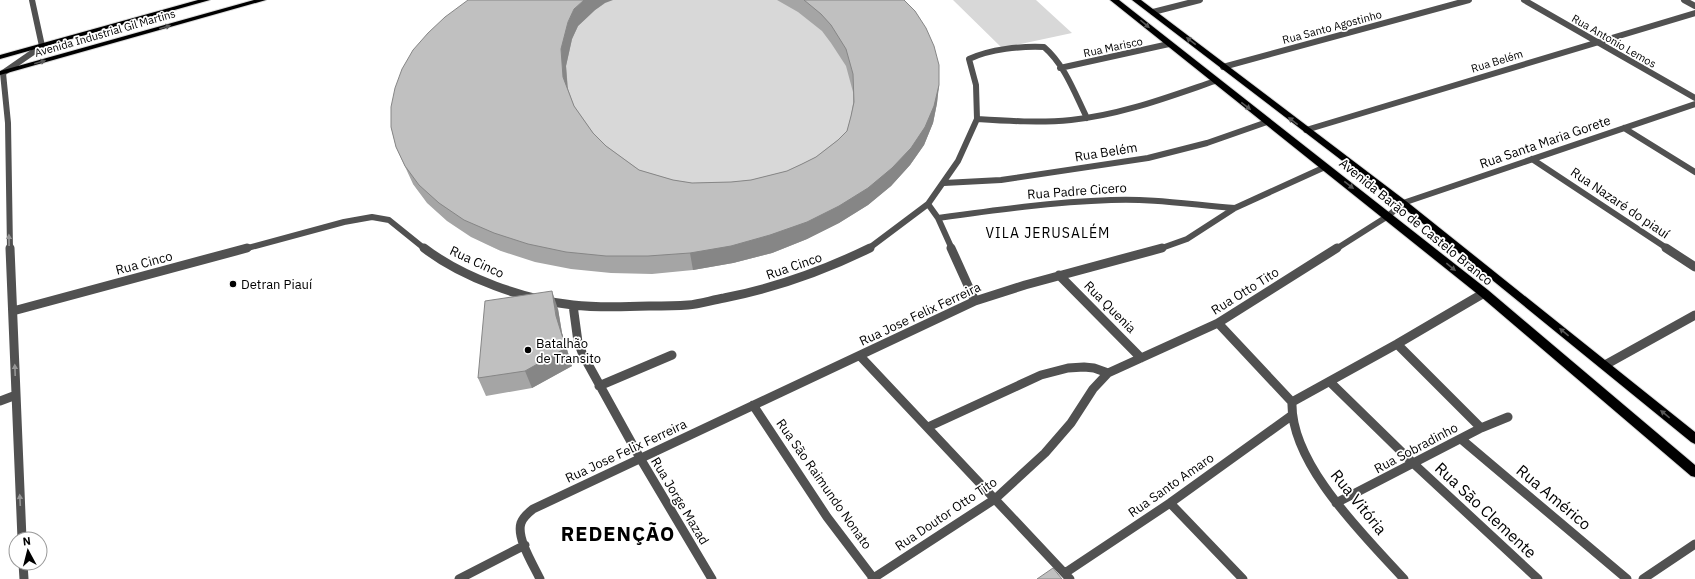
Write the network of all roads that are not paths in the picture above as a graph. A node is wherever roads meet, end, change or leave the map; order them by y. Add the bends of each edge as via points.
1 (32, 0) edge
2 (206, 0) edge
3 (262, 0) edge
4 (1114, 0) edge
5 (1136, 0) edge
6 (1200, 0) edge
7 (1469, 0) edge
8 (1524, 0) edge
9 (1684, 0) edge
10 (1695, 6) edge
11 (1153, 12) junction
12 (1695, 13) edge
13 (1597, 43) junction
14 (1169, 44) junction
15 (42, 46) junction
16 (0, 57) edge
17 (1223, 66) junction
18 (1060, 68) junction
19 (1, 73) edge
20 (1215, 81) junction
21 (1695, 98) edge
22 (1695, 104) edge
23 (1087, 118) junction
24 (977, 119) junction
25 (1267, 122) junction
26 (1624, 128) junction
27 (1306, 130) junction
28 (1532, 159) junction
29 (1325, 167) junction
30 (1695, 172) edge
31 (944, 184) junction
32 (1403, 203) junction
33 (928, 204) junction
34 (1235, 208) junction
35 (1388, 216) junction
36 (938, 218) junction
37 (1695, 267) edge
38 (1059, 275) junction
39 (1484, 293) junction
40 (975, 301) junction
41 (573, 305) junction
42 (13, 311) junction
43 (1695, 315) edge
44 (1218, 323) junction
45 (1397, 344) junction
46 (672, 355) dead end
47 (860, 356) junction
48 (1141, 358) junction
49 (1605, 365) junction
50 (1108, 373) junction
51 (1330, 382) junction
52 (599, 386) junction
53 (16, 395) junction
54 (0, 401) edge
55 (1292, 402) junction
56 (753, 405) junction
57 (1292, 416) junction
58 (1508, 417) dead end
59 (928, 427) junction
60 (1481, 428) junction
61 (1461, 439) junction
62 (1695, 439) edge
63 (640, 458) junction
64 (1414, 464) junction
65 (1695, 472) edge
66 (995, 499) junction
67 (1170, 503) junction
68 (1336, 503) junction
69 (22, 531) edge
70 (1695, 544) edge
71 (525, 545) junction
72 (1067, 576) edge
73 (459, 579) edge
74 (540, 579) edge
75 (712, 579) edge
76 (873, 579) edge
77 (1243, 579) edge
78 (1404, 579) edge
79 (1538, 579) edge
80 (1627, 579) edge
81 (1643, 579) edge

1 - 15 street
2 - 15 main road, Avenida Industrial Gil Martins
19 -> 3 main road, Avenida Industrial Gil Martins
4 -> 14 main road, Avenida Barão de Castelo Branco
5 - 11 main road, Avenida Barão de Castelo Branco
6 - 11 street
7 - 17 street, Rua Santo Agostinho
8 - 13 street, Rua Antonio Lemos
9 - 10 street
17 -> 11 main road, Avenida Barão de Castelo Branco
12 - 13 street, Rua Belém
13 - 21 street, Rua Antonio Lemos
13 - 27 street, Rua Belém
14 - 18 street, Rua Marisco
14 - 20 main road, Avenida Barão de Castelo Branco
15 - 16 main road, Avenida Industrial Gil Martins
15 - 19 street
27 -> 17 main road, Avenida Barão de Castelo Branco
18 - 23 street
18 - 24 street via 1048,49 1038,46 982,54 969,59 976,85
42 -> 19 street via 8,123
20 - 23 street via 1146,104
20 -> 25 main road, Avenida Barão de Castelo Branco
22 - 26 street, Rua Santa Maria Gorete
23 - 24 street via 1040,122
24 - 31 street, Rua Cinco via 958,161
25 - 29 main road, Avenida Barão de Castelo Branco
25 - 31 street, Rua Belém via 1200,145 1148,158 1001,180
26 - 28 street, Rua Santa Maria Gorete
26 - 30 street
27 - 32 main road, Avenida Barão de Castelo Branco
28 - 32 street, Rua Santa Maria Gorete
28 - 37 street, Rua Nazaré do piauí
29 - 34 street, Rua Jose Felix Ferreira
29 -> 35 main road, Avenida Barão de Castelo Branco
31 - 33 street, Rua Cinco
32 - 35 street, Rua Otto Tito
49 -> 32 main road, Avenida Barão de Castelo Branco
33 - 36 street
33 - 41 street, Rua Cinco via 878,243 859,254 792,281 758,291 689,305
34 - 36 street, Rua Padre Cicero via 1148,200 1111,200
34 - 38 street, Rua Jose Felix Ferreira via 1187,239 1156,250
35 -> 39 main road, Avenida Barão de Castelo Branco
35 - 44 street, Rua Otto Tito
36 - 40 street
38 - 40 street, Rua Jose Felix Ferreira
38 - 48 street, Rua Quenia
39 - 45 street
39 - 65 main road, Avenida Barão de Castelo Branco
40 - 47 street, Rua Jose Felix Ferreira
41 - 42 street, Rua Cinco via 540,299 475,277 428,251 389,220 372,218 344,222
41 - 52 street, Rua Jorge Mazad via 578,342
53 -> 42 street
43 - 49 street
44 - 48 street, Rua Otto Tito
44 - 55 street
45 - 51 street
45 - 60 street
46 - 52 street
47 - 56 street, Rua Jose Felix Ferreira
47 - 59 street
48 - 50 street, Rua Otto Tito
62 -> 49 main road, Avenida Barão de Castelo Branco
50 - 59 street via 1084,367 1041,375
50 - 66 street, Rua Doutor Otto Tito via 1045,453
51 - 55 street
51 - 64 street, Rua São Clemente
52 - 63 street, Rua Jorge Mazad
53 - 54 street
69 -> 53 street
55 - 57 street, Rua Vitória
56 - 63 street, Rua Jose Felix Ferreira
56 - 76 street, Rua São Raimundo Nonato via 827,517
57 - 67 street, Rua Santo Amaro
57 - 68 street, Rua Vitória via 1300,442 1310,462
58 - 60 street, Rua Sobradinho
59 - 66 street
60 - 61 street, Rua Sobradinho
61 - 64 street, Rua Sobradinho
61 - 80 street, Rua Américo
63 - 71 street, Rua Jose Felix Ferreira via 526,514 520,524
63 - 75 street, Rua Jorge Mazad
64 - 68 street, Rua Sobradinho
64 - 79 street, Rua São Clemente
66 - 72 street
66 - 76 street, Rua Doutor Otto Tito
67 - 72 street, Rua Santo Amaro
67 - 77 street
68 - 78 street, Rua Vitória
70 - 81 street
71 - 73 street
71 - 74 street

